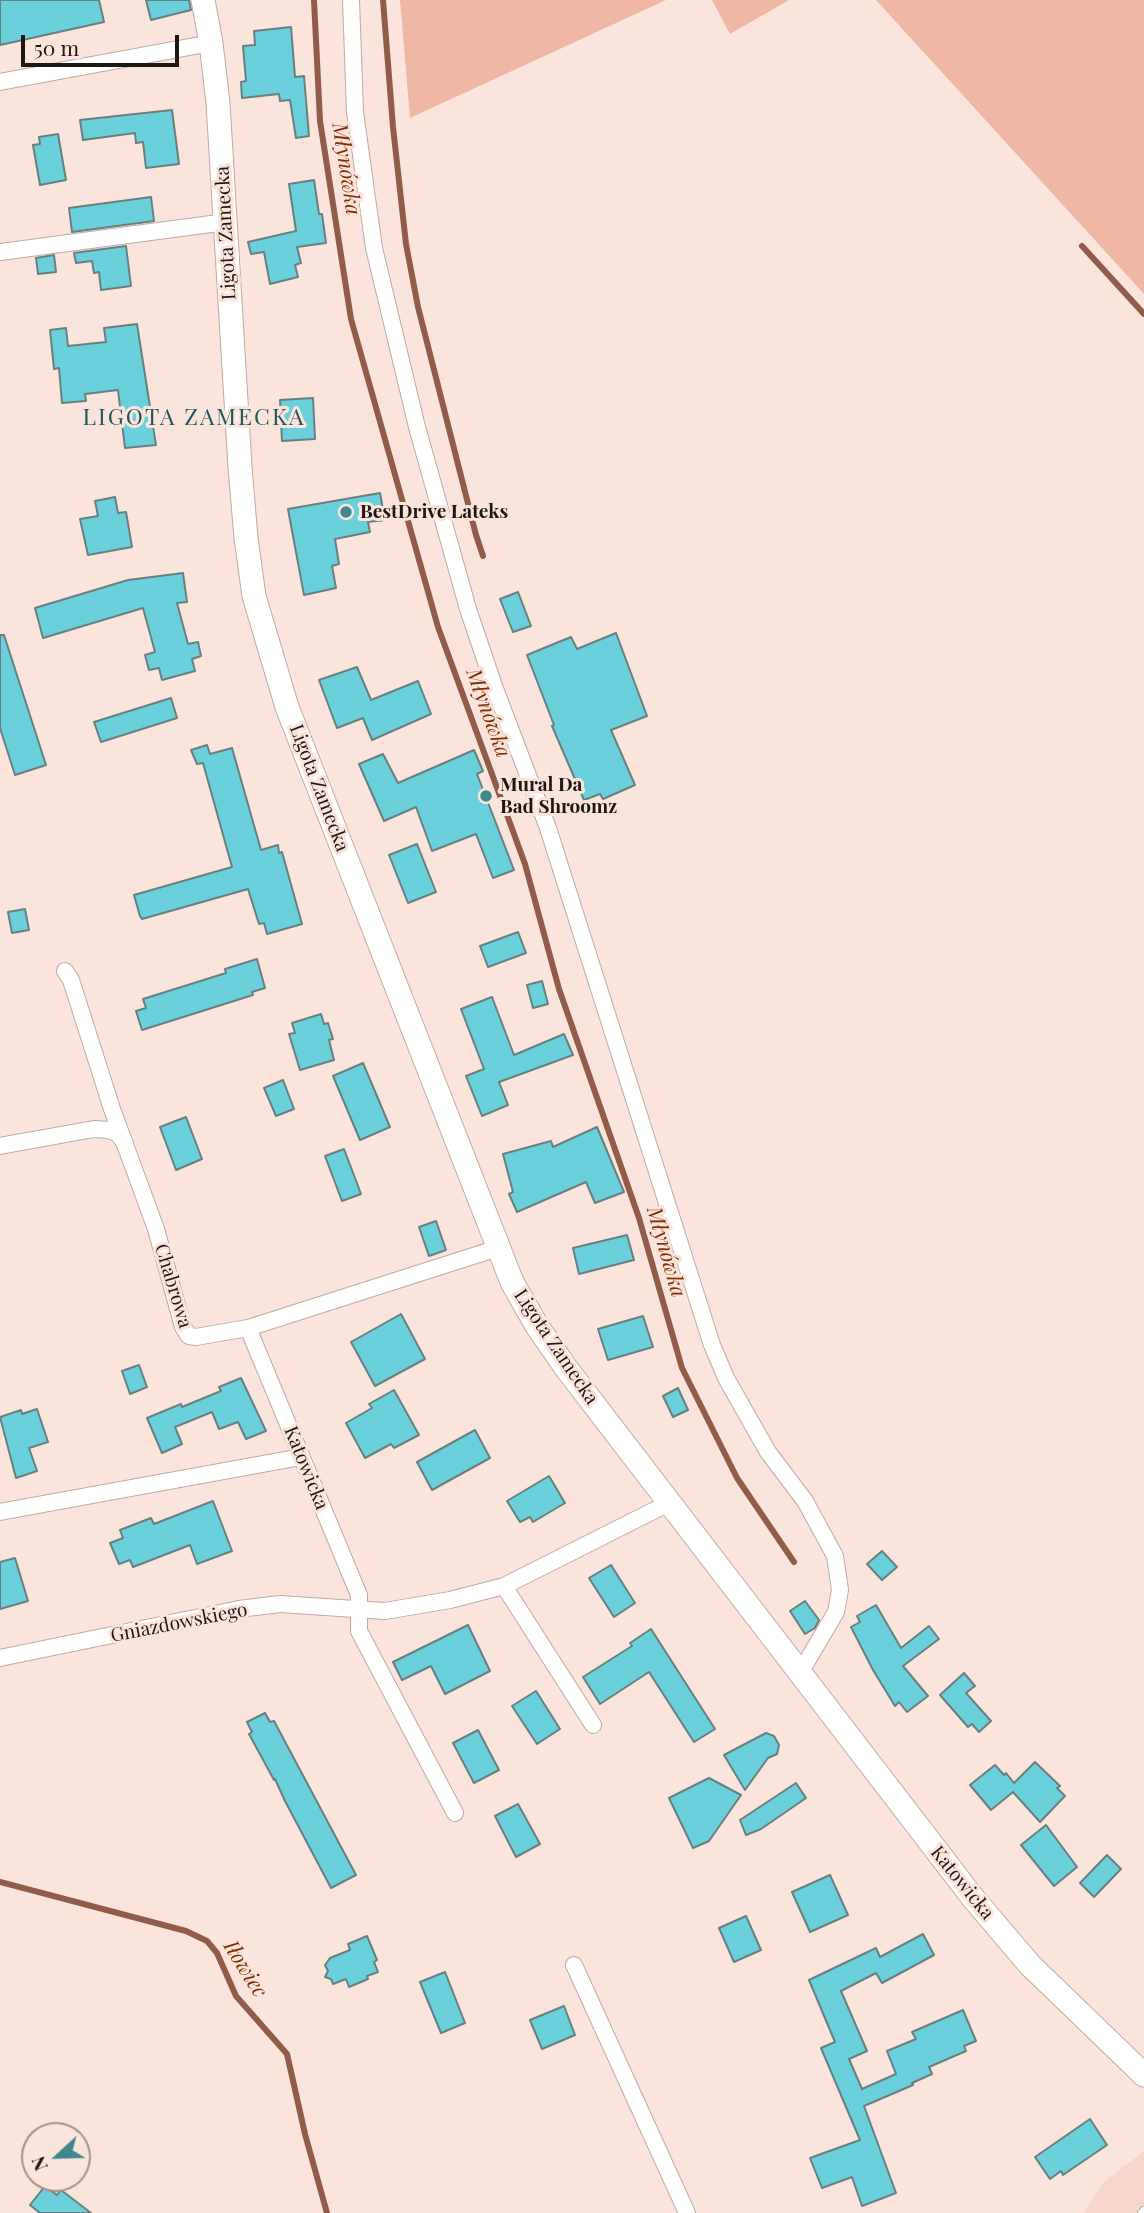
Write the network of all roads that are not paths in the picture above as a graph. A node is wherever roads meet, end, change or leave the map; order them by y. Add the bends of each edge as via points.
1 (203, 0) edge
2 (351, 0) edge
3 (211, 43) junction
4 (0, 82) edge
5 (226, 222) junction
6 (0, 252) edge
7 (65, 971) dead end
8 (0, 1146) edge
9 (128, 1148) junction
10 (498, 1248) junction
11 (248, 1328) junction
12 (301, 1457) junction
13 (669, 1503) junction
14 (0, 1512) edge
15 (504, 1586) junction
16 (359, 1610) junction
17 (0, 1658) edge
18 (800, 1673) junction
19 (593, 1725) dead end
20 (455, 1813) dead end
21 (574, 1965) dead end
22 (1144, 2075) edge
23 (687, 2213) edge

1 - 3 main road, Ligota Zamecka
2 - 18 street via 355,112 374,248 468,609 548,828 712,1345 762,1441 806,1501 835,1556 840,1590 836,1612
3 - 4 street
3 - 5 main road, Ligota Zamecka
5 - 6 street
5 - 10 main road, Ligota Zamecka via 240,467 254,596 287,707
7 - 9 street, Chabrowa
8 - 9 street via 94,1129 118,1134
9 - 11 street, Chabrowa via 189,1336
10 - 11 street, Chabrowa
10 - 13 main road, Ligota Zamecka via 537,1326
11 - 12 street, Katowicka
12 - 14 street
12 - 16 street, Katowicka via 359,1595
13 - 15 street
13 - 18 main road, Katowicka
15 - 16 street via 385,1611
15 - 19 street
16 - 17 street, Gniazdowskiego via 280,1604 239,1609
16 - 20 street, Katowicka via 359,1631
18 - 22 main road, Katowicka via 1030,1965
21 - 23 street

